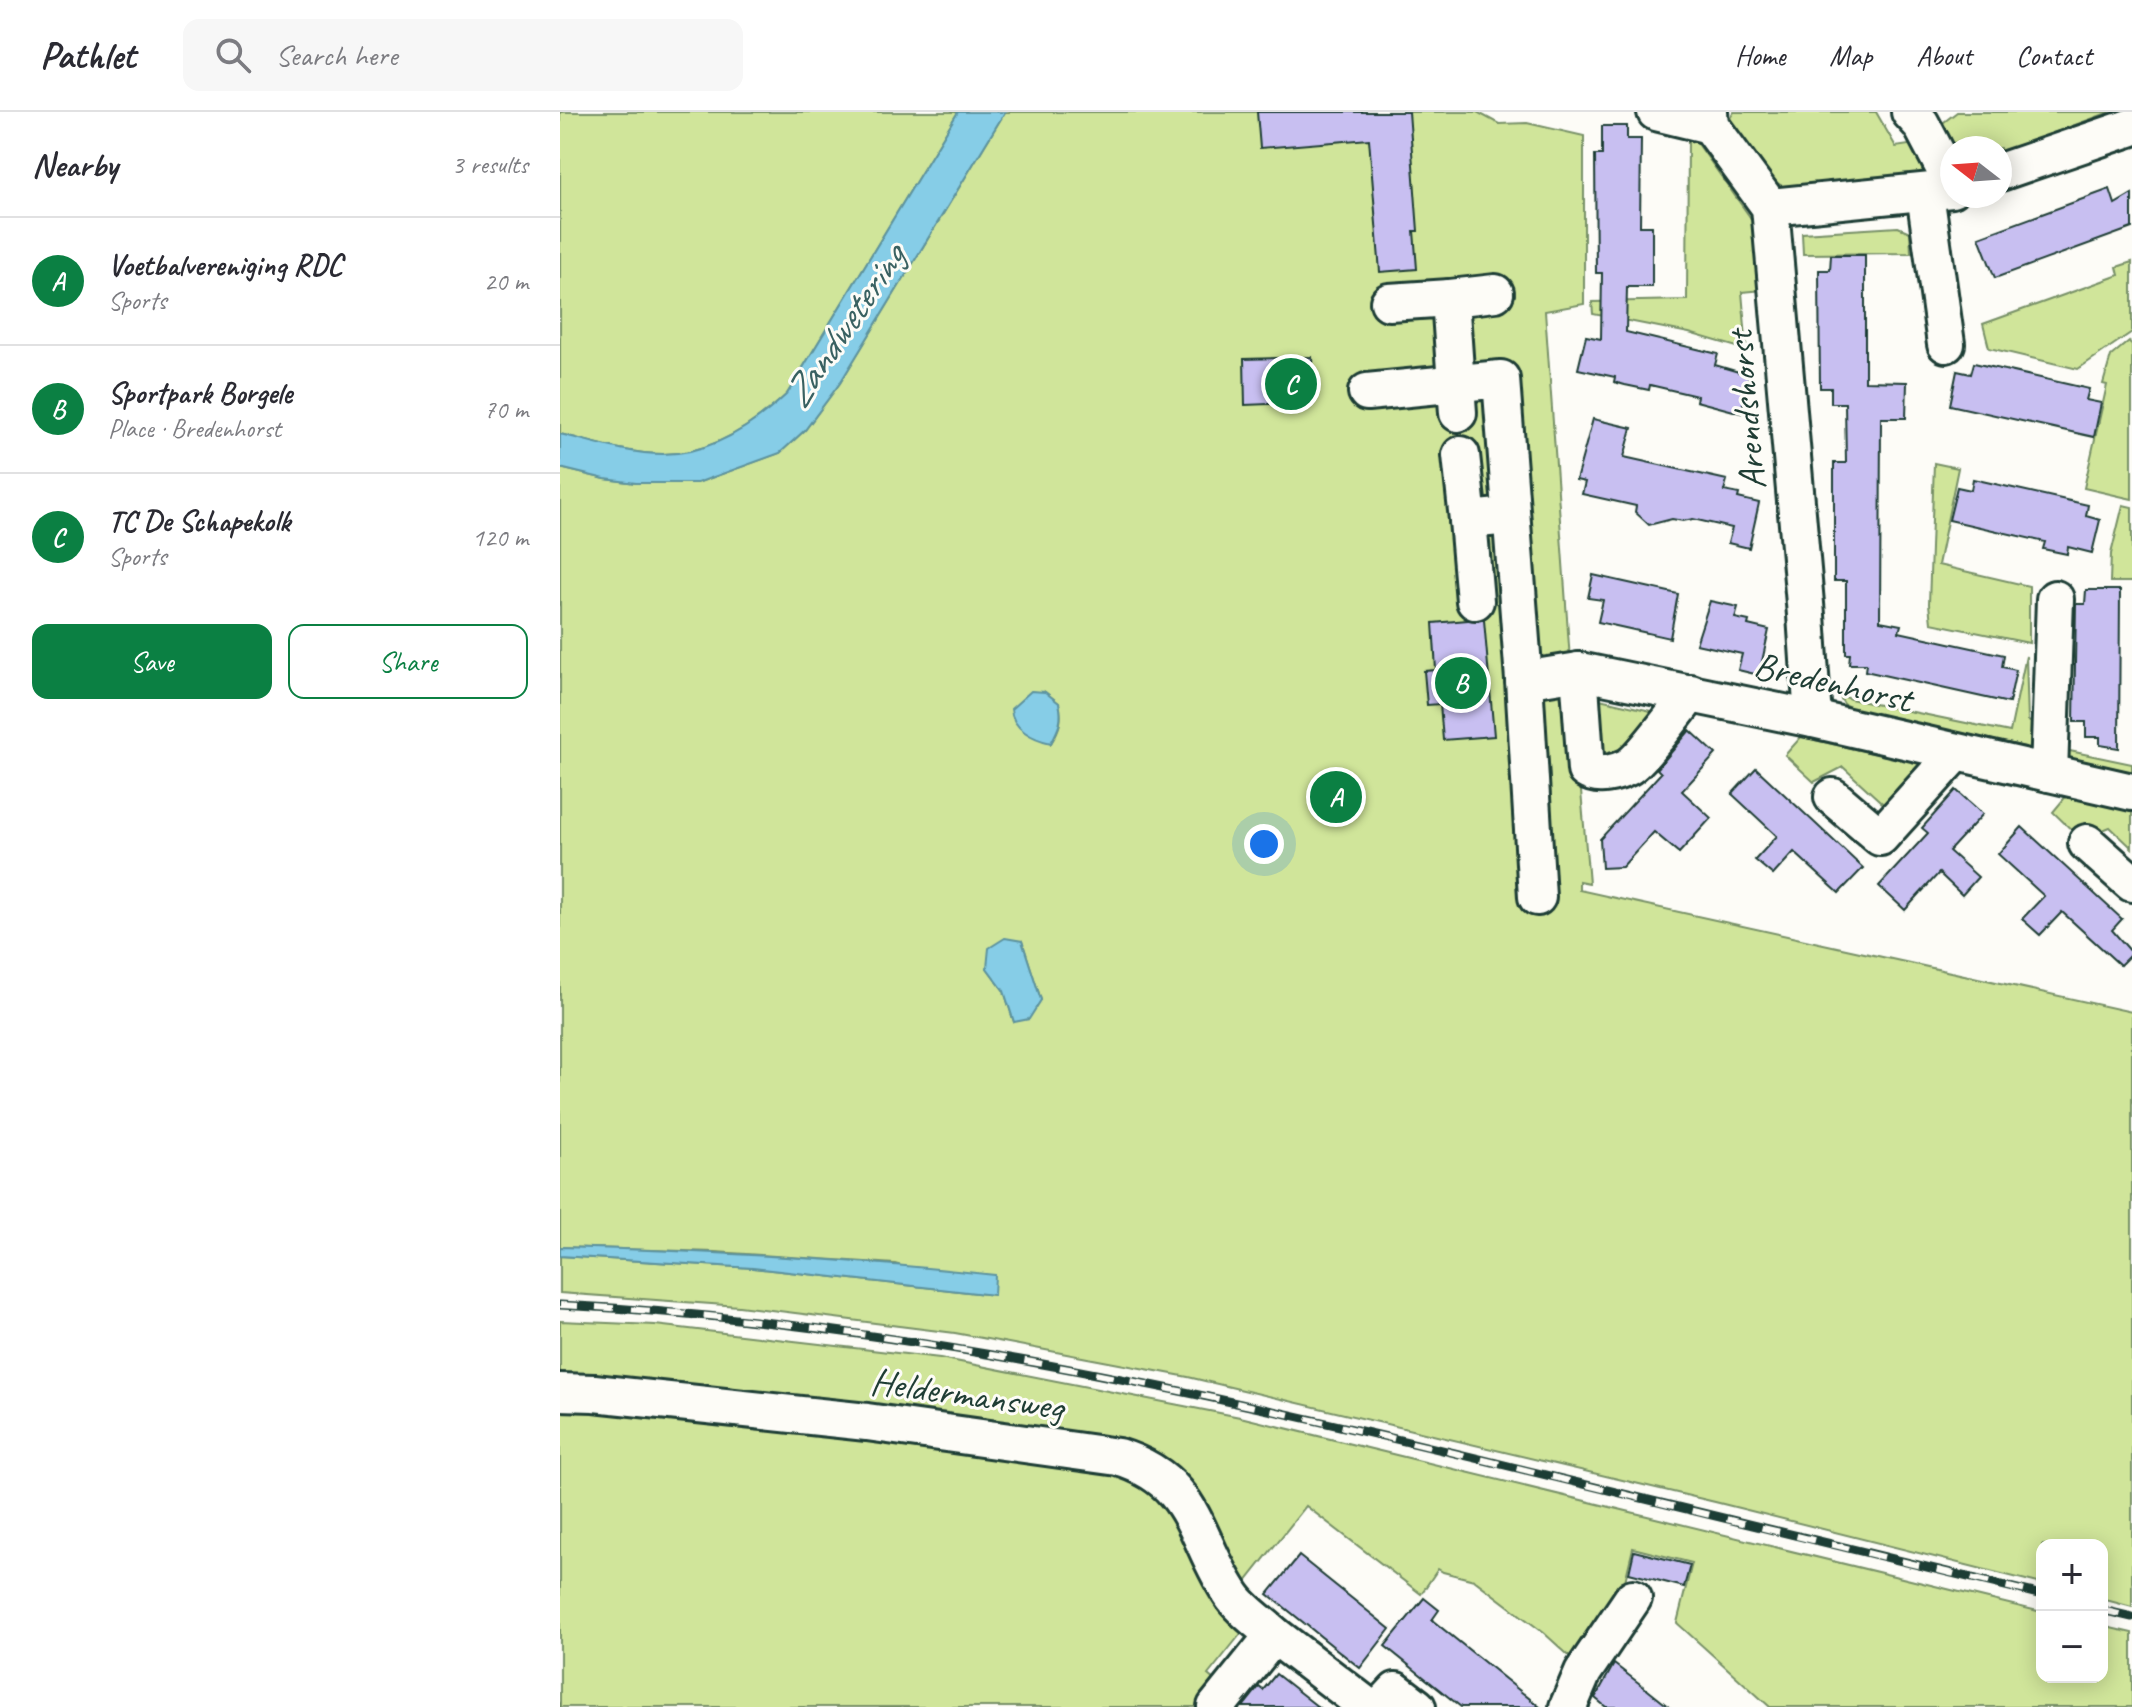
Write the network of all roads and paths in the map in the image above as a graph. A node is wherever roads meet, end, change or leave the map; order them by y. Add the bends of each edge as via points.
1 (1656, 112) edge
2 (1910, 112) edge
3 (1710, 119) edge
4 (2132, 127) edge
5 (2012, 168) edge
6 (1940, 179) edge
7 (1940, 188) edge
8 (1770, 207) junction
9 (1943, 208) edge
10 (1495, 293) dead end
11 (1450, 298) junction
12 (1389, 302) dead end
13 (1946, 344) dead end
14 (1367, 392) dead end
15 (1457, 398) junction
16 (1461, 455) dead end
17 (1510, 516) junction
18 (1468, 520) junction
19 (2055, 599) dead end
20 (1475, 601) dead end
21 (1579, 671) junction
22 (1524, 680) junction
23 (1691, 693) junction
24 (1813, 719) junction
25 (1956, 753) junction
26 (2049, 773) junction
27 (2132, 792) edge
28 (1833, 797) dead end
29 (2087, 843) dead end
30 (2132, 883) edge
31 (1537, 897) dead end
32 (560, 1392) edge
33 (1633, 1598) dead end
34 (1274, 1635) junction
35 (1216, 1707) edge
36 (1368, 1707) edge
37 (1381, 1707) edge
38 (1417, 1707) edge
39 (1568, 1707) edge

1 - 3 street
2 - 6 street via 1921,124
3 - 8 street
4 - 5 street
7 - 8 street
8 - 24 street, Arendshorst
9 - 13 street
10 - 11 street
11 - 12 street
11 - 15 street
14 - 15 street
15 - 17 street via 1501,379
16 - 18 street
17 - 18 street
17 - 22 street
18 - 20 street
19 - 26 street
21 - 22 street
21 - 23 street, Bredenhorst
21 - 23 street via 1586,770 1593,775 1630,766
22 - 31 street
23 - 24 street, Bredenhorst
24 - 25 street, Bredenhorst
25 - 26 street, Bredenhorst
25 - 28 street via 1880,837
26 - 27 street, Bredenhorst
29 - 30 street
32 - 34 street, Heldermansweg via 867,1422 1133,1462 1148,1468 1180,1497 1235,1600
33 - 39 street via 1583,1672
34 - 35 street
34 - 36 street, Heldermansweg
37 - 38 street via 1396,1691

